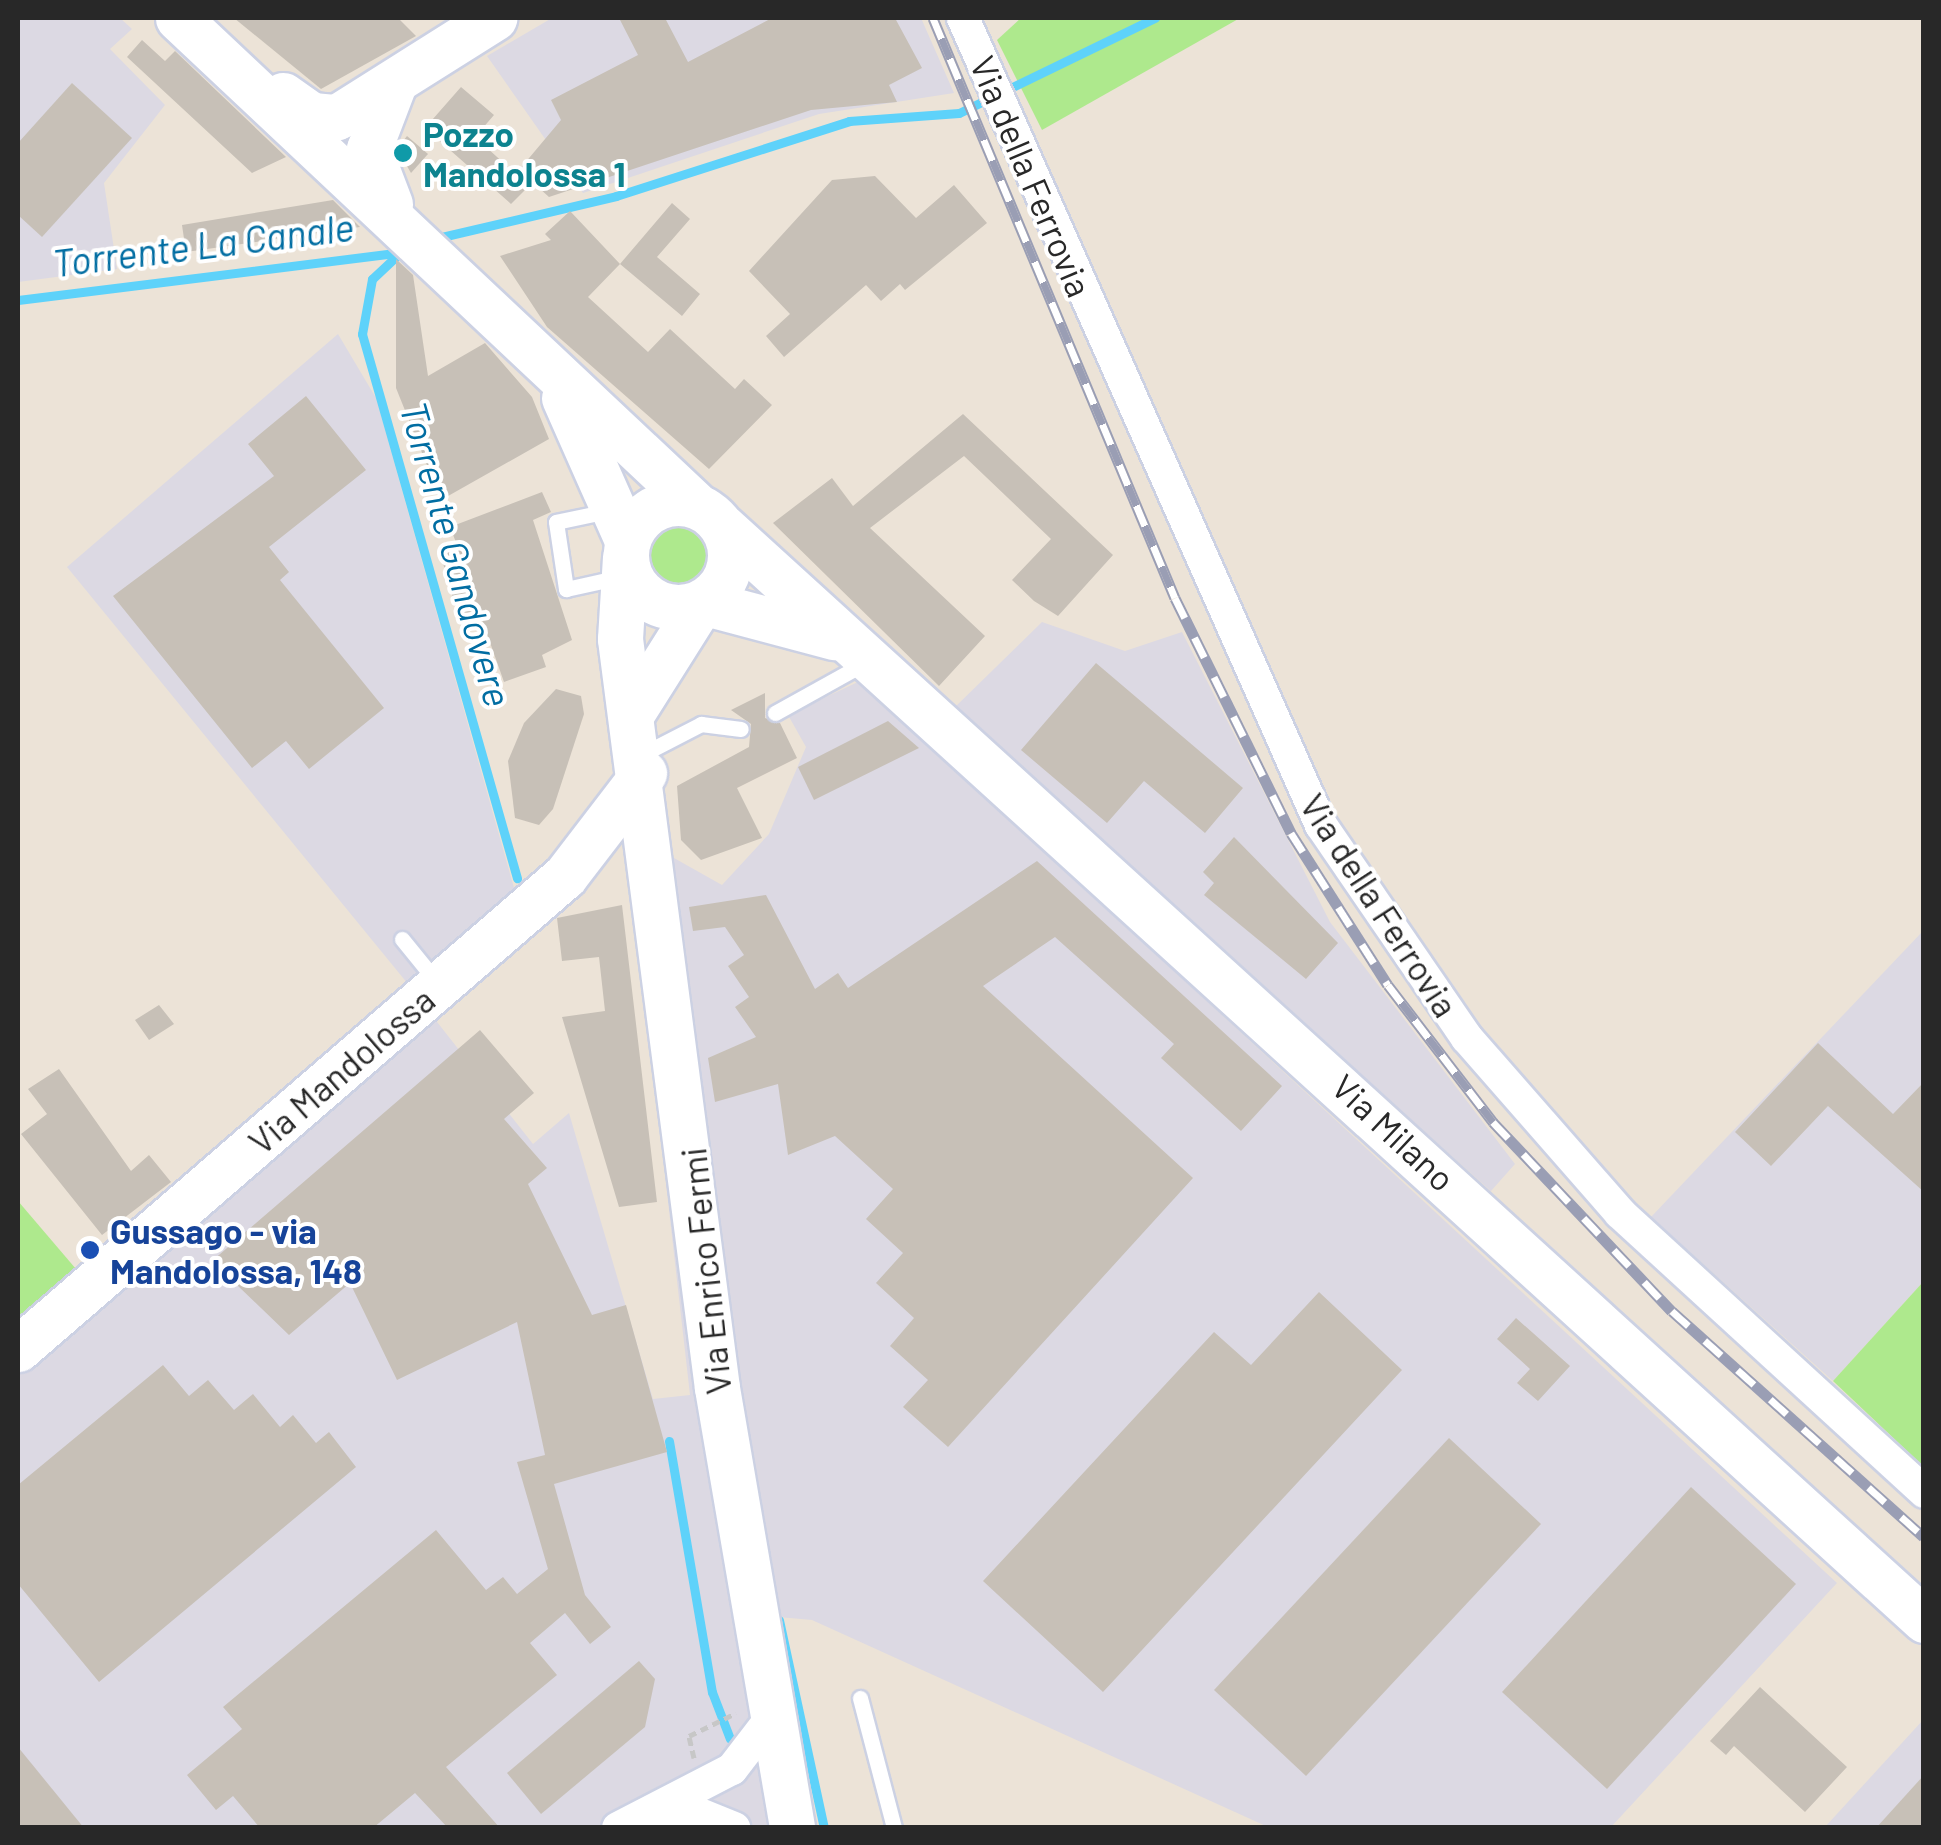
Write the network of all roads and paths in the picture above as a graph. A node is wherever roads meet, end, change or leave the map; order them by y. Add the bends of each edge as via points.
1 (178, 18) edge
2 (963, 18) edge
3 (488, 19) edge
4 (245, 78) junction
5 (393, 86) junction
6 (399, 219) junction
7 (527, 342) junction
8 (710, 516) junction
9 (623, 546) junction
10 (702, 602) junction
11 (866, 654) junction
12 (774, 713) dead end
13 (740, 729) dead end
14 (639, 747) junction
15 (402, 939) dead end
16 (451, 975) junction
17 (18, 1349) edge
18 (1924, 1492) edge
19 (1924, 1620) edge
20 (860, 1698) dead end
21 (752, 1718) junction
22 (689, 1736) dead end
23 (631, 1820) edge
24 (734, 1828) edge
25 (792, 1828) edge
26 (894, 1828) edge

1 - 4 main road
2 - 18 street, Via della Ferrovia via 1321,826 1467,1038 1620,1213
3 - 5 main road
4 - 5 main road via 323,120
4 - 6 main road
5 - 6 main road via 369,149
6 - 7 main road
7 - 8 main road, Via Milano
7 - 9 main road via 585,430
8 - 9 main road via 662,504
8 - 10 main road via 730,561
8 - 11 main road, Via Milano
9 - 9 lane via 566,589 556,522
9 - 10 main road via 651,600
9 - 14 main road, Via Enrico Fermi via 620,639
10 - 11 main road, Via Milano via 777,615
10 - 14 main road
11 - 12 lane
11 - 19 main road, Via Milano
13 - 14 lane via 701,724
14 - 16 main road, Via Mandolossa via 587,854
14 - 21 main road, Via Enrico Fermi
15 - 16 lane
16 - 17 main road, Via Mandolossa
20 - 26 lane
21 - 22 path
21 - 23 street via 732,1769
21 - 25 main road, Via Enrico Fermi
23 - 24 street via 690,1810

